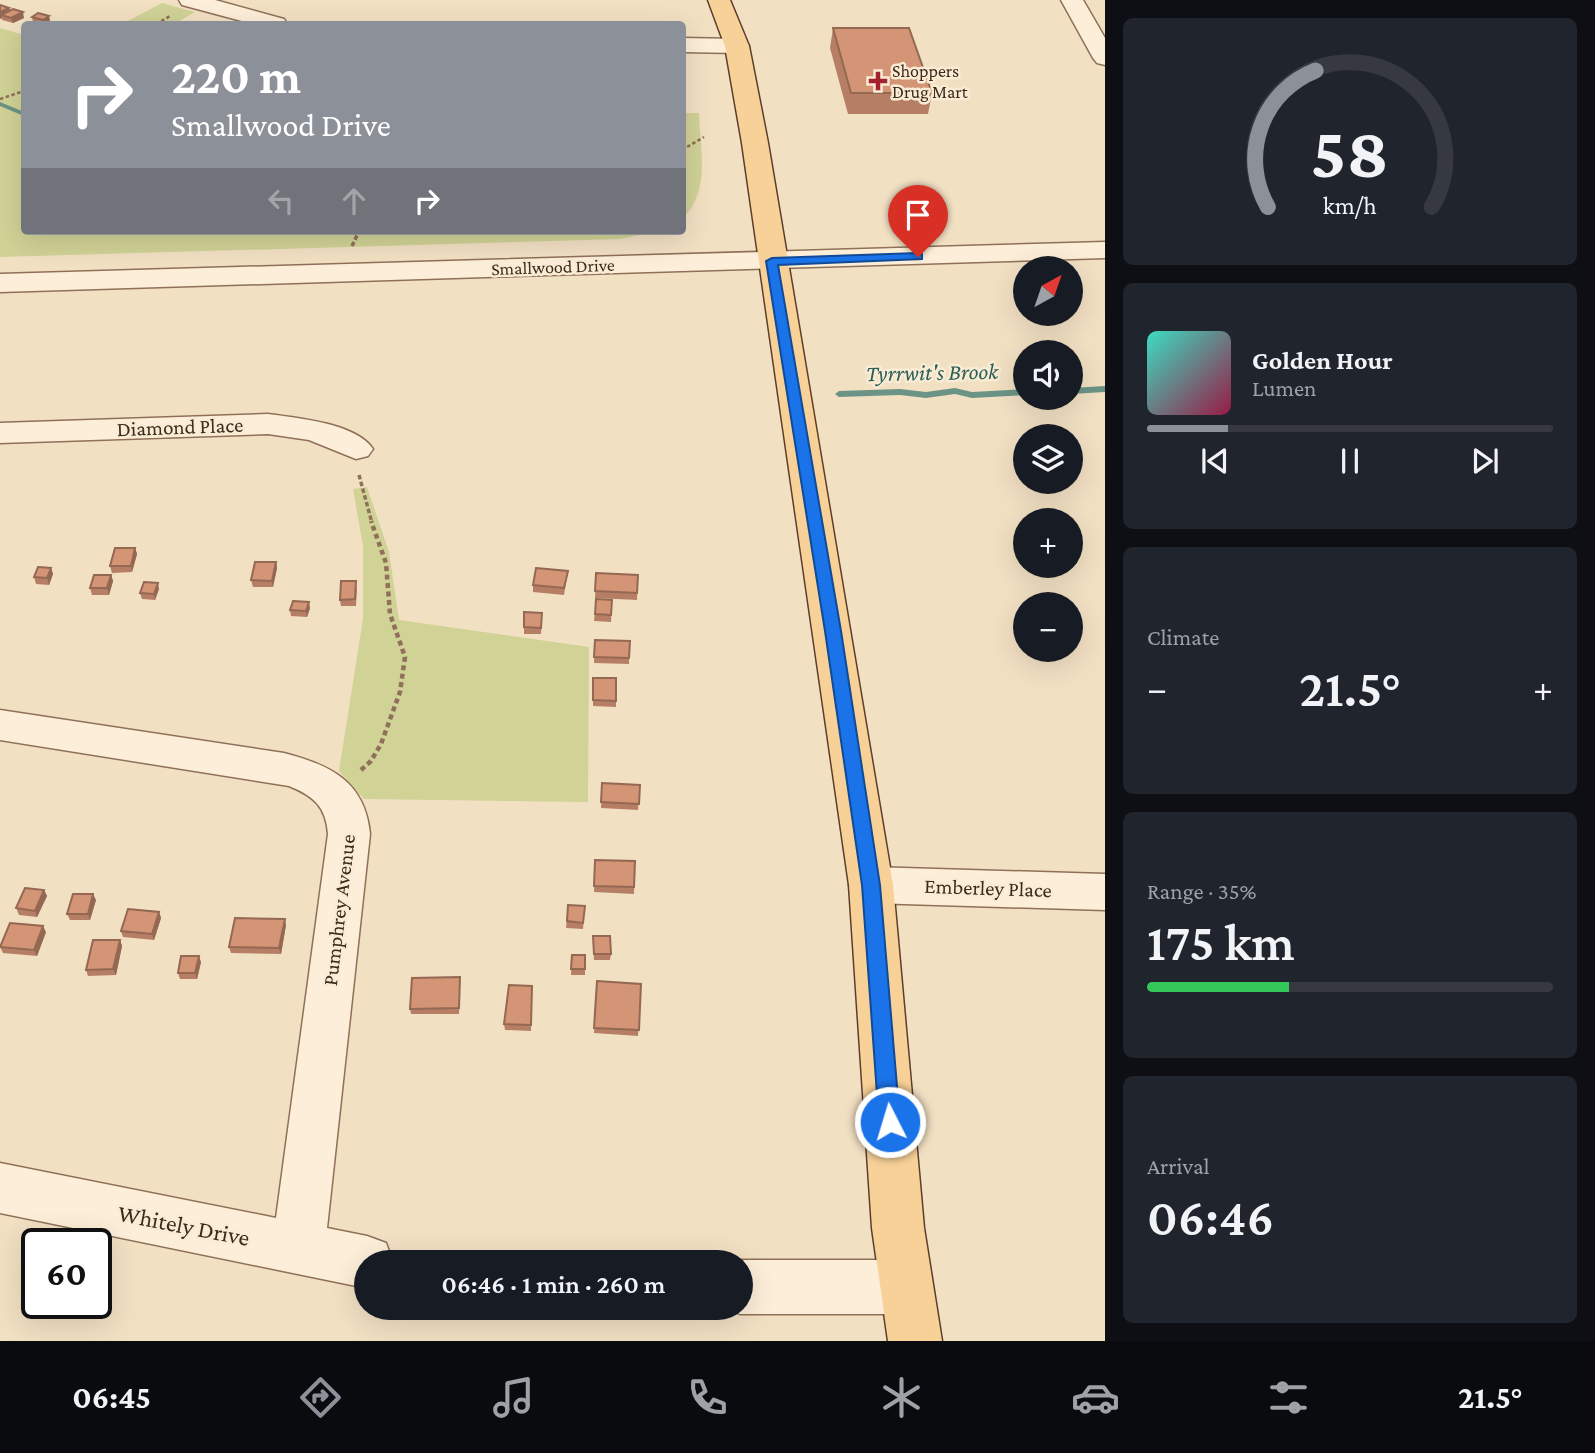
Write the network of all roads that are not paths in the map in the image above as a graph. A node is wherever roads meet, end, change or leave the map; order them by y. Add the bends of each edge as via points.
1 (190, 0) edge
2 (719, 0) edge
3 (1072, 0) edge
4 (265, 21) edge
5 (686, 45) edge
6 (737, 46) junction
7 (1105, 58) edge
8 (1105, 250) edge
9 (772, 261) junction
10 (0, 283) edge
11 (0, 433) edge
12 (356, 449) road end
13 (0, 725) edge
14 (871, 885) junction
15 (1105, 892) edge
16 (0, 1188) edge
17 (298, 1248) junction
18 (354, 1259) edge
19 (753, 1287) edge
20 (906, 1287) junction
21 (915, 1341) edge

1 - 4 street
2 - 6 main road
3 - 7 street
5 - 6 street
6 - 9 main road
8 - 9 street, Smallwood Drive
9 - 10 street, Smallwood Drive
9 - 14 main road
11 - 12 street, Diamond Place via 268,424 316,431
13 - 17 street, Pumphrey Avenue via 302,773 331,789 346,810 349,834
14 - 15 street, Emberley Place
14 - 20 main road
16 - 17 street, Whitely Drive
17 - 18 street, Whitely Drive
19 - 20 street
20 - 21 main road

